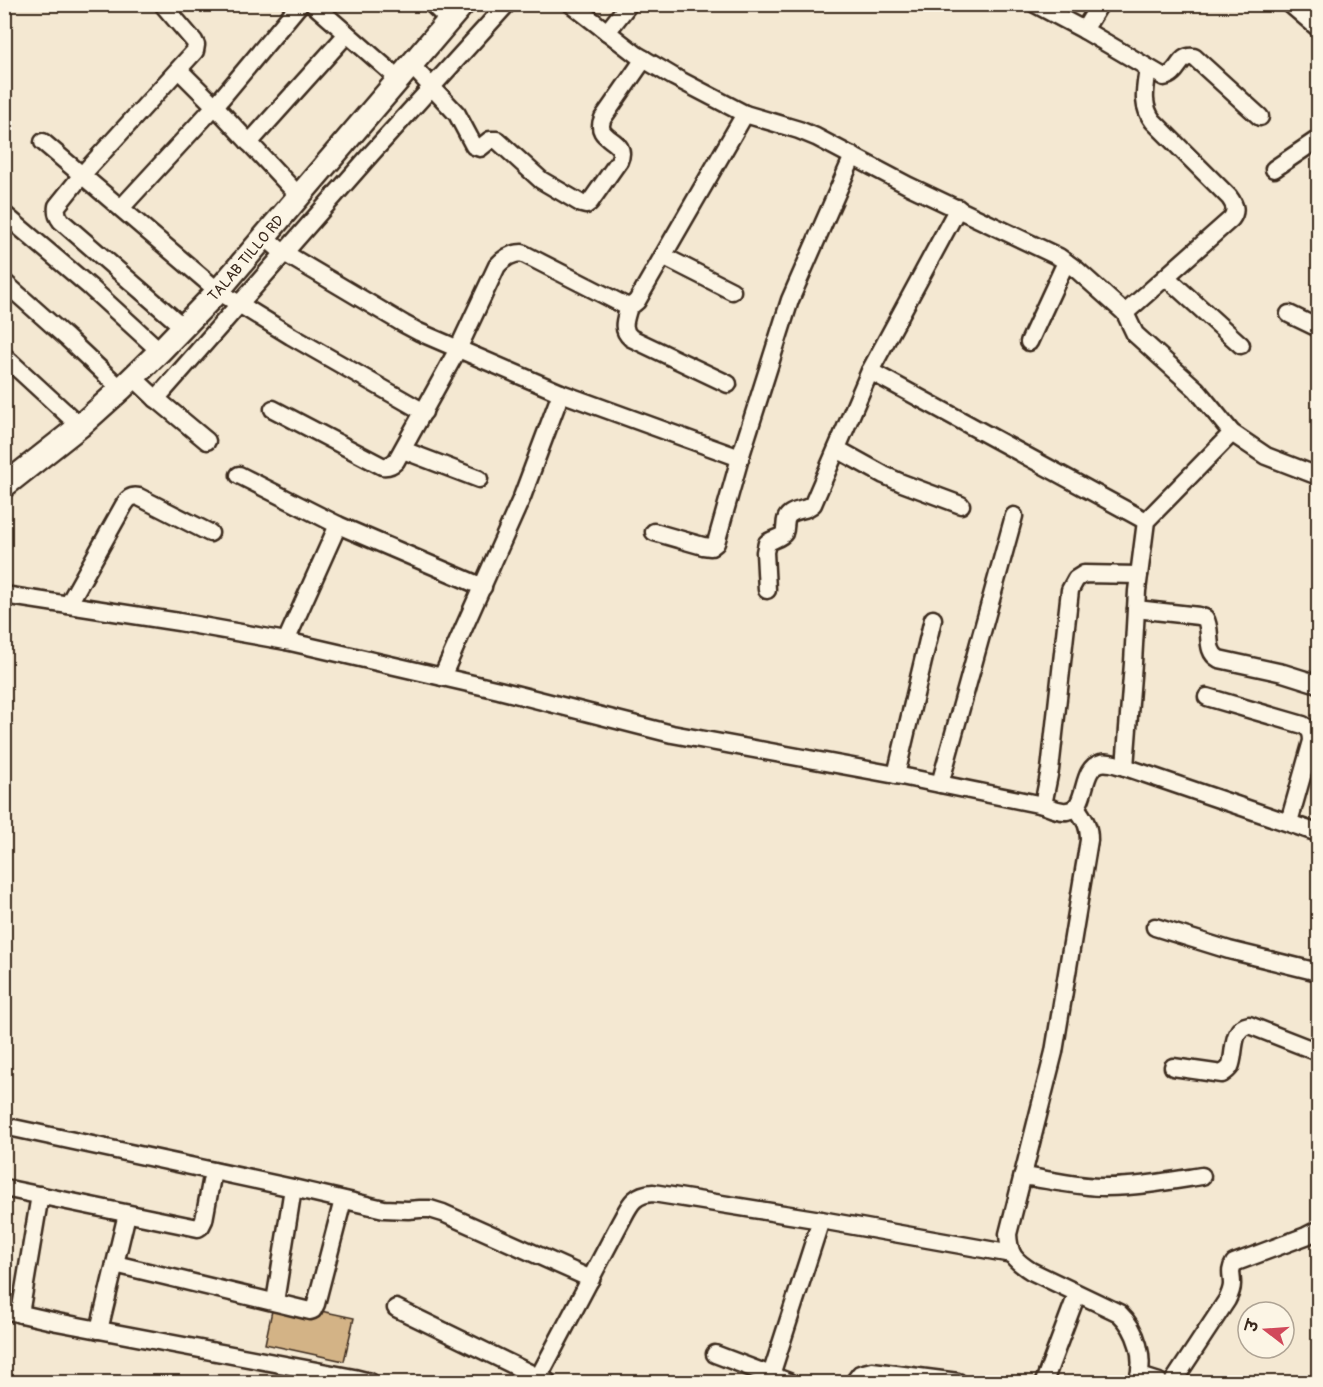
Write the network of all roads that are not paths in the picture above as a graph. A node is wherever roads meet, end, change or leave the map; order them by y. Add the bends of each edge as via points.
1 (300, 4) edge
2 (313, 4) edge
3 (432, 4) edge
4 (507, 4) edge
5 (571, 4) edge
6 (629, 4) edge
7 (1035, 4) edge
8 (1100, 4) edge
9 (164, 6) dead end
10 (1294, 6) edge
11 (457, 13) edge
12 (1318, 28) edge
13 (1084, 30) junction
14 (607, 32) junction
15 (347, 34) junction
16 (644, 59) junction
17 (1148, 68) junction
18 (179, 70) junction
19 (418, 78) junction
20 (215, 106) junction
21 (746, 114) junction
22 (1260, 117) dead end
23 (1318, 139) edge
24 (43, 142) dead end
25 (249, 143) junction
26 (853, 156) junction
27 (1274, 169) dead end
28 (82, 175) junction
29 (298, 196) junction
30 (120, 208) junction
31 (958, 208) junction
32 (4, 214) edge
33 (276, 247) junction
34 (663, 256) junction
35 (1066, 262) junction
36 (1166, 277) junction
37 (4, 282) edge
38 (732, 291) dead end
39 (229, 299) junction
40 (630, 306) junction
41 (1125, 313) junction
42 (1289, 314) dead end
43 (183, 327) junction
44 (1318, 328) edge
45 (1029, 342) dead end
46 (1240, 345) dead end
47 (458, 349) junction
48 (160, 351) junction
49 (4, 356) edge
50 (870, 371) junction
51 (728, 384) dead end
52 (141, 390) junction
53 (561, 393) junction
54 (273, 408) dead end
55 (424, 412) junction
56 (80, 426) junction
57 (1232, 433) junction
58 (207, 441) dead end
59 (837, 449) junction
60 (403, 450) junction
61 (740, 458) junction
62 (239, 475) dead end
63 (1318, 476) edge
64 (479, 478) dead end
65 (4, 486) edge
66 (961, 505) dead end
67 (1014, 516) dead end
68 (1146, 521) junction
69 (338, 525) junction
70 (654, 532) dead end
71 (210, 533) dead end
72 (1139, 575) junction
73 (483, 587) junction
74 (767, 590) dead end
75 (4, 595) edge
76 (68, 605) junction
77 (1136, 609) junction
78 (933, 619) dead end
79 (286, 641) junction
80 (442, 677) junction
81 (1318, 684) edge
82 (1207, 697) dead end
83 (1125, 767) junction
84 (897, 775) junction
85 (940, 784) junction
86 (1043, 805) junction
87 (1076, 807) junction
88 (1288, 822) junction
89 (1318, 833) edge
90 (1155, 927) dead end
91 (1318, 972) edge
92 (1318, 1052) edge
93 (1173, 1067) dead end
94 (4, 1126) edge
95 (213, 1171) junction
96 (1023, 1176) junction
97 (1202, 1176) dead end
98 (4, 1188) edge
99 (293, 1188) junction
100 (40, 1195) junction
101 (343, 1200) junction
102 (127, 1214) junction
103 (821, 1220) junction
104 (1318, 1230) edge
105 (1011, 1254) junction
106 (115, 1264) junction
107 (591, 1279) junction
108 (1077, 1294) junction
109 (275, 1302) junction
110 (396, 1308) dead end
111 (12, 1312) edge
112 (99, 1330) junction
113 (715, 1354) dead end
114 (763, 1376) edge
115 (1139, 1379) edge
116 (541, 1381) edge
117 (370, 1383) edge
118 (789, 1383) edge
119 (854, 1383) edge
120 (958, 1383) edge
121 (1044, 1383) edge
122 (1159, 1383) edge
123 (1173, 1383) edge

1 - 20 street
2 - 15 street
3 - 11 street
4 - 19 street
5 - 14 street
6 - 14 street
7 - 13 street
8 - 13 street
9 - 18 street via 196,45
10 - 12 street
11 - 19 main road, TALAB TILLO RD
13 - 17 street
14 - 16 street
15 - 19 street
15 - 25 street
16 - 19 street via 600,125 622,155 586,205 541,180 497,140 480,148 474,146 457,114
16 - 21 street
17 - 22 street via 1167,77 1186,57 1194,57
17 - 36 street via 1144,96 1147,114 1229,197 1235,209 1231,219
18 - 20 street
18 - 28 street
19 - 29 main road, TALAB TILLO RD
19 - 33 street
20 - 25 street
20 - 30 street
21 - 26 street via 816,136
21 - 34 street
23 - 27 street
24 - 28 street
25 - 29 street
26 - 31 street
26 - 61 street via 790,300
28 - 30 street
28 - 43 street via 57,206 57,217
29 - 33 main road, TALAB TILLO RD
30 - 39 street
31 - 35 street
31 - 50 street
32 - 48 street
33 - 39 main road, TALAB TILLO RD
33 - 47 street via 404,324
34 - 38 street
34 - 40 street via 637,301
35 - 41 street
35 - 45 street
36 - 41 street
36 - 46 street
37 - 52 street via 67,338
39 - 43 main road, TALAB TILLO RD
39 - 52 street
39 - 55 street
40 - 47 street via 529,255 514,253 497,266
40 - 51 street via 625,330 631,338
41 - 57 street via 1135,334 1196,388
42 - 44 street
43 - 48 main road, TALAB TILLO RD
47 - 53 street
47 - 55 street
48 - 52 main road, TALAB TILLO RD
49 - 56 street
50 - 59 street
50 - 68 street
52 - 56 main road, TALAB TILLO RD
52 - 58 street
53 - 61 street
53 - 73 street
54 - 60 street via 382,466 392,465
55 - 60 street
56 - 65 main road, TALAB TILLO RD
57 - 63 street via 1266,456
57 - 68 street
59 - 66 street via 884,475
59 - 74 street via 813,504 788,515 783,535 767,543
60 - 64 street
61 - 70 street via 716,543 703,546
62 - 69 street
67 - 85 street
68 - 72 street
69 - 73 street
69 - 79 street
71 - 76 street via 139,497 129,498
72 - 77 street
72 - 86 street via 1084,574 1072,584
73 - 80 street
75 - 76 street
76 - 79 street
77 - 81 street via 1205,618 1215,657
77 - 83 street
78 - 84 street
79 - 80 street
80 - 84 street via 672,734
82 - 88 street via 1310,729 1312,741
83 - 87 street via 1098,763 1088,775
83 - 88 street
84 - 85 street
85 - 86 street
86 - 87 street via 1065,812
87 - 96 street via 1087,824 1089,840 1054,1052
88 - 89 street
90 - 91 street
92 - 93 street via 1249,1025 1241,1028 1230,1067 1222,1074
94 - 95 street
95 - 99 street
95 - 102 street via 204,1220 198,1228
96 - 97 street via 1106,1187
96 - 105 street via 1008,1234
98 - 100 street
99 - 101 street
99 - 109 street
100 - 102 street
100 - 111 street
101 - 107 street via 384,1209 430,1209 443,1213
101 - 109 street via 315,1308 310,1311
102 - 106 street
103 - 105 street
103 - 107 street via 644,1194 632,1202
103 - 114 street
104 - 123 street via 1231,1266 1231,1292
105 - 108 street via 1031,1271
106 - 109 street
106 - 112 street
107 - 116 street
108 - 115 street via 1125,1319 1138,1343
108 - 121 street
110 - 116 street
111 - 112 street
112 - 117 street
113 - 114 street
114 - 118 street
115 - 122 street
119 - 120 street via 860,1374 872,1371

